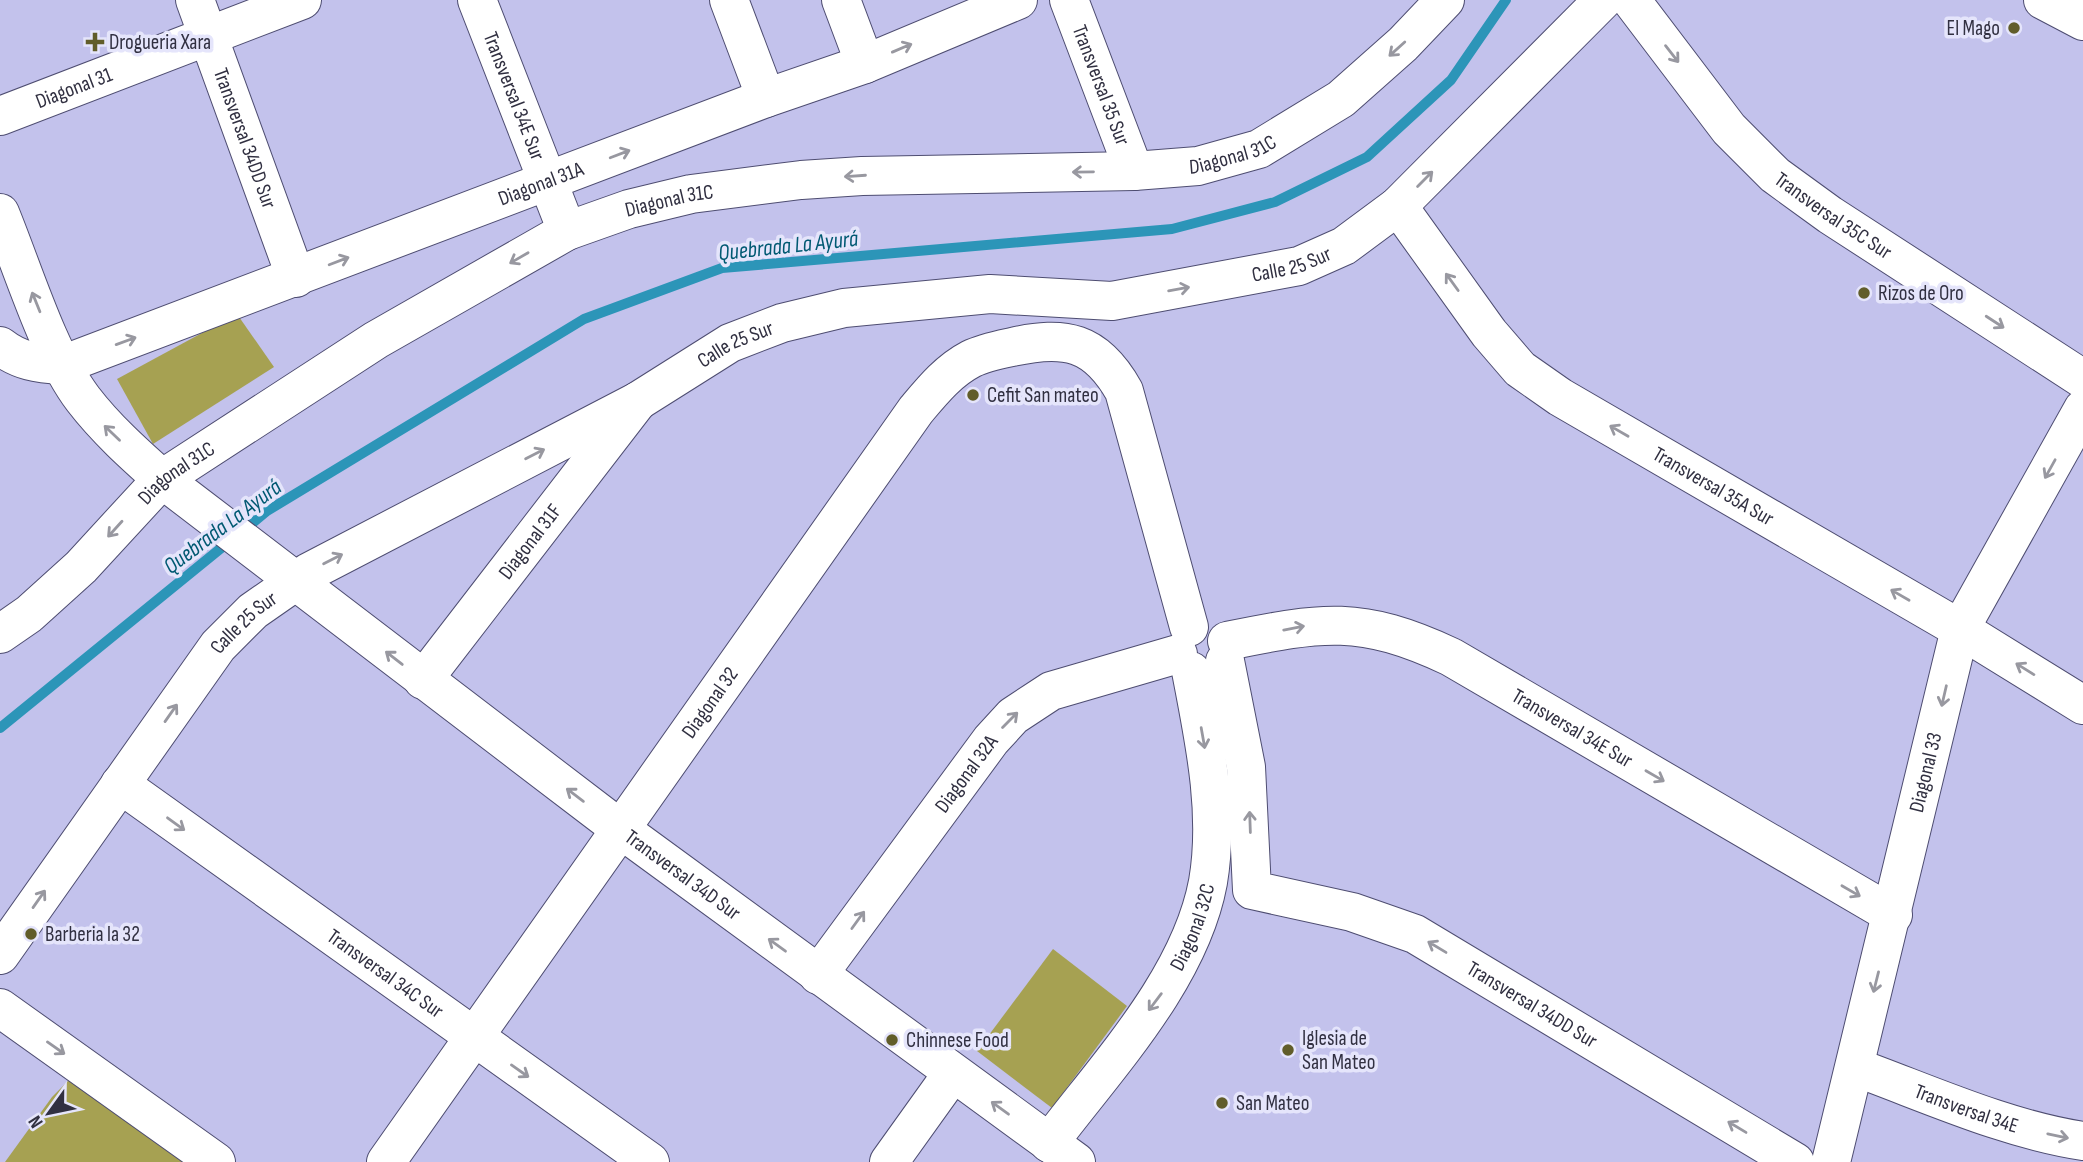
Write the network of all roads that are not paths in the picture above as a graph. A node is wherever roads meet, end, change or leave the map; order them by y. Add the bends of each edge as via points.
1 (302, 0) edge
2 (477, 0) edge
3 (729, 0) edge
4 (841, 0) edge
5 (1018, 0) edge
6 (1069, 0) edge
7 (1602, 0) edge
8 (1630, 0) edge
9 (2043, 0) edge
10 (1429, 7) edge
11 (201, 17) edge
12 (2083, 21) edge
13 (865, 64) junction
14 (766, 98) junction
15 (0, 116) edge
16 (1134, 171) junction
17 (547, 183) junction
18 (1398, 206) junction
19 (0, 213) edge
20 (567, 231) junction
21 (296, 278) junction
22 (0, 346) edge
23 (1095, 353) joint
24 (62, 365) junction
25 (2083, 379) edge
26 (638, 401) junction
27 (2083, 409) edge
28 (162, 479) junction
29 (294, 582) junction
30 (1959, 629) junction
31 (0, 634) edge
32 (1202, 651) junction
33 (423, 680) junction
34 (2083, 705) edge
35 (120, 784) junction
36 (619, 828) junction
37 (1252, 890) joint
38 (1893, 915) junction
39 (0, 955) edge
40 (818, 975) junction
41 (0, 1008) edge
42 (474, 1039) junction
43 (1855, 1067) junction
44 (952, 1074) junction
45 (2083, 1141) edge
46 (1062, 1153) edge
47 (216, 1162) edge
48 (386, 1162) edge
49 (650, 1162) edge
50 (889, 1162) edge
51 (1795, 1162) edge
52 (1831, 1162) edge

1 - 11 street, Diagonal 31
2 - 17 street, Transversal 34E Sur
3 - 14 street
4 - 13 street
13 -> 5 street, Diagonal 31A
6 - 16 street, Transversal 35 Sur
18 -> 7 street, Calle 25 Sur
8 -> 25 street, Transversal 35C Sur via 1729,129 1775,175
9 - 12 street
10 -> 16 street, Diagonal 31C via 1341,99 1259,149 1198,166
11 - 15 street, Diagonal 31
11 - 21 street, Transversal 34DD Sur
13 - 14 street, Diagonal 31A
17 -> 14 street, Diagonal 31A
16 -> 20 street, Diagonal 31C via 801,180 691,194
17 - 20 street, Transversal 34E Sur
21 -> 17 street, Diagonal 31A
26 -> 18 street, Calle 25 Sur via 730,343 782,323 844,308 990,294 1112,301 1212,283 1299,266 1344,246
30 -> 18 street, Transversal 35A Sur via 1560,397 1520,369
24 -> 19 street
20 -> 28 street, Diagonal 31C via 376,340
24 -> 21 street, Diagonal 31A
22 - 24 street via 12,356 39,365
23 - 32 street, Diagonal 32C via 1124,391
23 - 36 street, Diagonal 32 via 1067,342 1043,340 970,359 942,380 916,410
28 -> 24 street via 105,426
29 -> 26 street, Calle 25 Sur
26 - 33 street, Diagonal 31F
27 -> 30 street, Diagonal 33
28 - 29 street
28 -> 31 street, Diagonal 31C via 81,567
33 -> 29 street, Transversal 34D Sur
35 -> 29 street, Calle 25 Sur via 218,646 253,611
34 -> 30 street, Transversal 35A Sur
30 -> 38 street, Diagonal 33
37 -> 32 street, Diagonal 32C via 1246,767
32 -> 38 street, Transversal 34E Sur via 1306,626 1370,627 1409,637 1451,657
40 -> 32 street, Diagonal 32A via 1013,716 1051,691
32 -> 46 street, Diagonal 32C via 1212,824 1208,882 1195,926 1163,990
36 -> 33 street, Transversal 34D Sur
39 -> 35 street, Calle 25 Sur
35 -> 42 street, Transversal 34C Sur
40 -> 36 street, Transversal 34D Sur
36 - 42 street, Diagonal 32
51 -> 37 street, Transversal 34DD Sur via 1415,934 1352,912
38 -> 43 street, Diagonal 33
40 - 44 street, Transversal 34D Sur
41 -> 47 street
42 - 48 street, Diagonal 32
42 -> 49 street, Transversal 34C Sur
43 -> 45 street, Transversal 34E via 1995,1118
43 - 52 street, Diagonal 33
46 -> 44 street, Transversal 34D Sur
44 - 50 street

